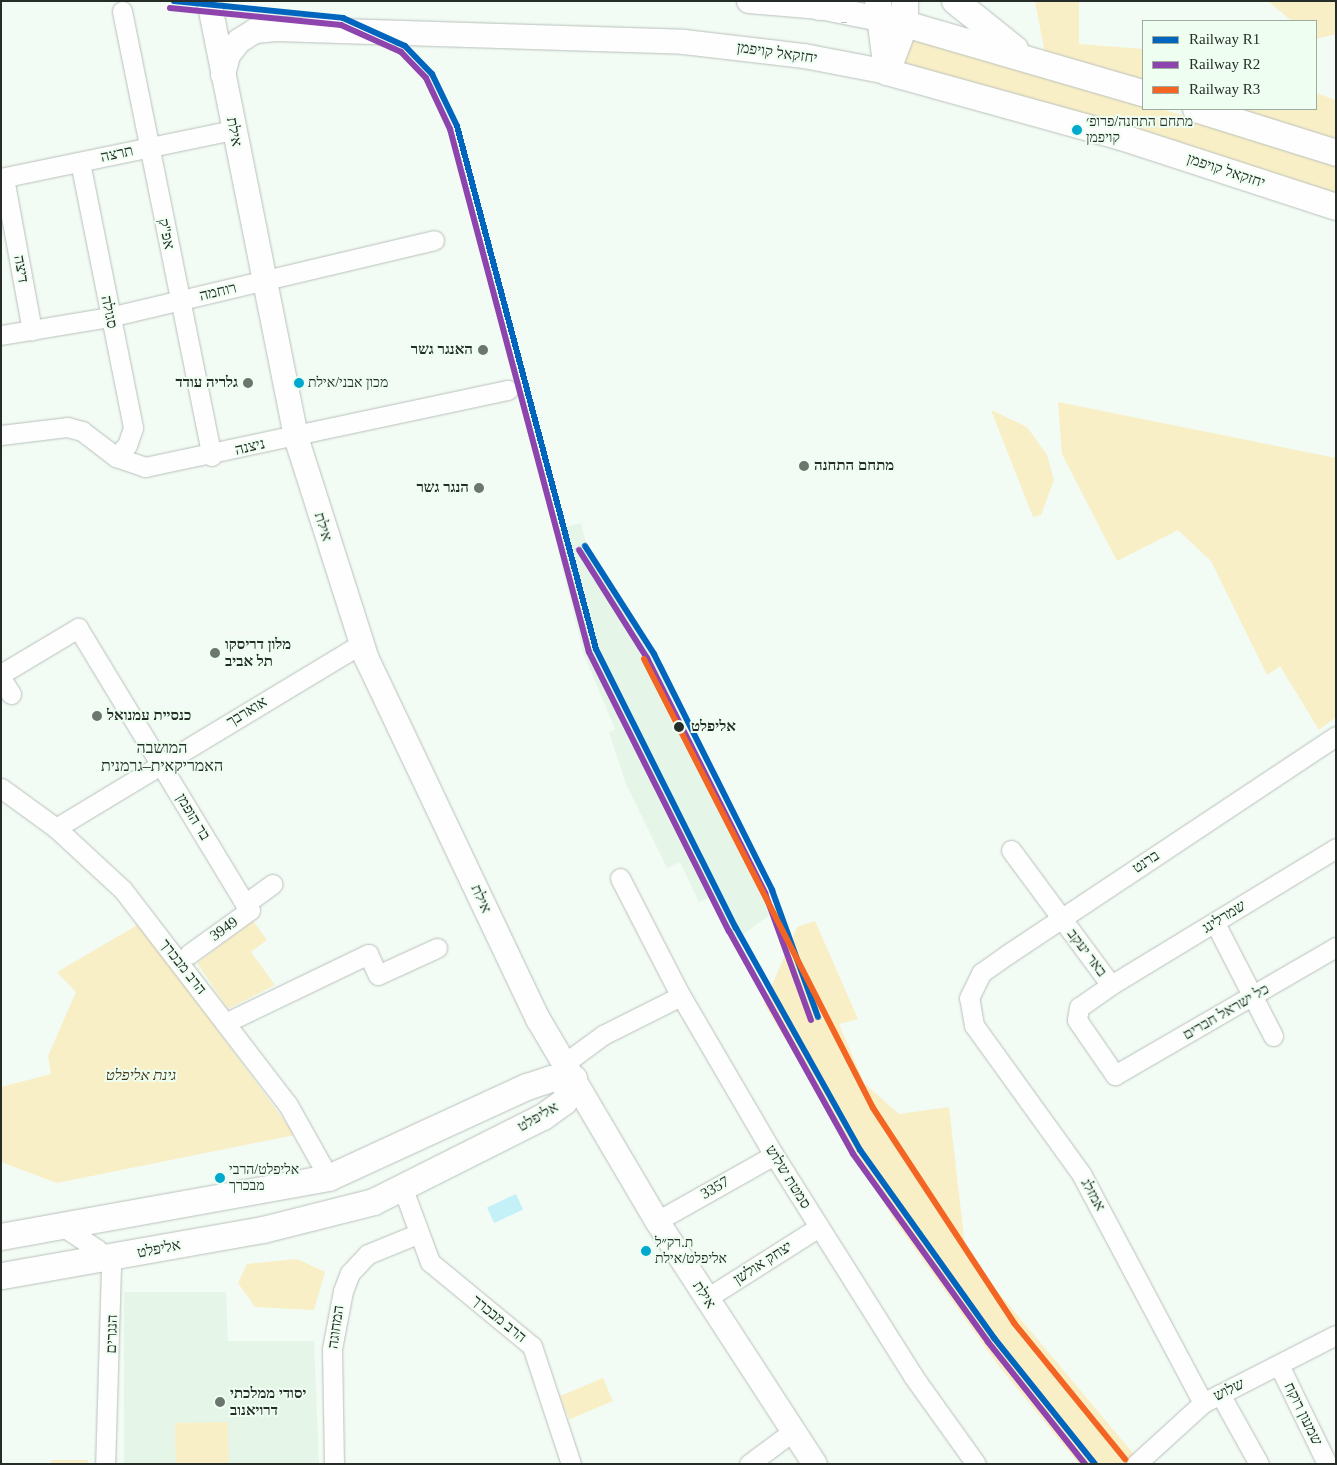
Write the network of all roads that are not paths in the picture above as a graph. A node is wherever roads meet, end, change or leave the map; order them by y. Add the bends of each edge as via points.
1 (209, 1) edge
2 (749, 1) edge
3 (955, 1) edge
4 (832, 4) edge
5 (878, 10) edge
6 (122, 11) dead end
7 (905, 12) edge
8 (1028, 58) junction
9 (887, 72) junction
10 (223, 75) junction
11 (1142, 93) edge
12 (1199, 110) edge
13 (233, 130) junction
14 (148, 147) junction
15 (1336, 153) edge
16 (80, 162) junction
17 (3, 178) edge
18 (1336, 207) edge
19 (434, 240) dead end
20 (264, 282) junction
21 (180, 301) junction
22 (109, 317) junction
23 (32, 330) junction
24 (1, 335) edge
25 (508, 390) dead end
26 (1, 435) edge
27 (296, 437) junction
28 (212, 456) junction
29 (116, 457) junction
30 (361, 644) junction
31 (1, 676) edge
32 (11, 694) dead end
33 (1336, 736) edge
34 (161, 763) junction
35 (1, 788) edge
36 (56, 828) junction
37 (1336, 848) edge
38 (1011, 850) dead end
39 (620, 878) dead end
40 (273, 884) dead end
41 (246, 904) junction
42 (1061, 918) junction
43 (1215, 923) junction
44 (437, 948) dead end
45 (1336, 948) edge
46 (189, 954) dead end
47 (1111, 985) junction
48 (681, 996) junction
49 (1254, 996) junction
50 (969, 998) joint
51 (227, 1022) junction
52 (1273, 1036) dead end
53 (564, 1074) junction
54 (1115, 1075) joint
55 (774, 1155) junction
56 (329, 1178) junction
57 (403, 1189) junction
58 (657, 1221) junction
59 (64, 1227) junction
60 (819, 1227) junction
61 (417, 1234) junction
62 (1, 1237) edge
63 (106, 1259) junction
64 (1, 1276) edge
65 (707, 1298) junction
66 (1336, 1336) edge
67 (1279, 1365) junction
68 (1220, 1394) junction
69 (1203, 1403) junction
70 (792, 1432) junction
71 (105, 1464) edge
72 (334, 1464) edge
73 (571, 1464) edge
74 (749, 1464) edge
75 (815, 1464) edge
76 (976, 1464) edge
77 (1136, 1464) edge
78 (1259, 1464) edge
79 (1327, 1464) edge

1 - 10 street, אילת
2 - 4 street
3 - 8 main road
4 - 5 street
5 - 7 street
5 - 9 main road
6 - 14 street, אפ"ק
7 - 8 main road
7 - 9 main road
8 - 11 main road
9 - 10 street, יחזקאל קויפמן via 804,56 684,42 276,29 255,31 239,41 228,55
9 - 18 main road, יחזקאל קויפמן via 1121,137
10 - 13 street, אילת
12 - 15 main road
13 - 14 street, תרצה
13 - 20 street, אילת
14 - 16 street, תרצה
14 - 21 street, אפ"ק
16 - 17 street, תרצה
16 - 22 street, סגולה
17 - 23 street, דיצה
19 - 20 street, רוחמה
20 - 21 street, רוחמה
20 - 27 street, אילת
21 - 22 street, רוחמה
21 - 28 street, אפ"ק
22 - 23 street, רוחמה
22 - 29 street, סגולה via 133,428 127,445
23 - 24 street, רוחמה
25 - 27 street, ניצנה
26 - 29 street, ניצנה via 67,427 82,431
27 - 28 street, ניצנה
27 - 30 street, אילת
28 - 29 street, ניצנה via 145,467
30 - 34 street, אוארבך
30 - 53 street, אילת
31 - 32 street
31 - 34 street, בר הופמן via 78,628
33 - 42 street, ברנט
34 - 36 street, אוארבך
34 - 41 street, בר הופמן
35 - 36 street, הרב מבכרך
36 - 51 street, הרב מבכרך via 123,890
37 - 43 street, שמרלינג
38 - 42 street, באר יעקב
39 - 48 street, סמטת שלוש
40 - 41 street, 3949
41 - 46 street, 3949 via 250,910
42 - 47 street, באר יעקב
42 - 50 street, ברנט via 981,973
43 - 47 street, שמרלינג
43 - 49 street
44 - 51 street via 378,974 368,954
45 - 49 street, כל ישראל חברים
47 - 54 street, באר יעקב via 1079,1007 1077,1020
48 - 53 street, אליפלט via 597,1039
48 - 55 street, סמטת שלוש
49 - 52 street
49 - 54 street, כל ישראל חברים
50 - 69 street, אמזלג via 974,1025 1082,1175
51 - 56 street, הרב מבכרך via 288,1105
53 - 56 main road, אליפלט
53 - 57 main road, אליפלט via 564,1102 542,1117
53 - 58 street, אילת
55 - 58 street, 3357
55 - 60 street, סמטת שלוש
56 - 59 main road, אליפלט
57 - 61 street, הרב מבכרך
57 - 63 main road, אליפלט via 336,1214
58 - 65 street, אילת
59 - 62 main road, אליפלט
59 - 63 street
60 - 65 street, יצחק אולשן
60 - 76 street, סמטת שלוש via 913,1376
61 - 72 street, המחוגה via 368,1254 350,1273 343,1290 332,1349
61 - 73 street, הרב מבכרך via 436,1269 532,1346
63 - 64 main road, אליפלט
63 - 71 street, הנגרים via 111,1268 113,1325
65 - 70 street, אילת
66 - 67 street, שלוש
67 - 68 street, שלוש
67 - 79 street, שמעון רוקח
68 - 69 street, שלוש
68 - 78 street
69 - 77 street, שלוש
70 - 74 street
70 - 75 street, אילת

